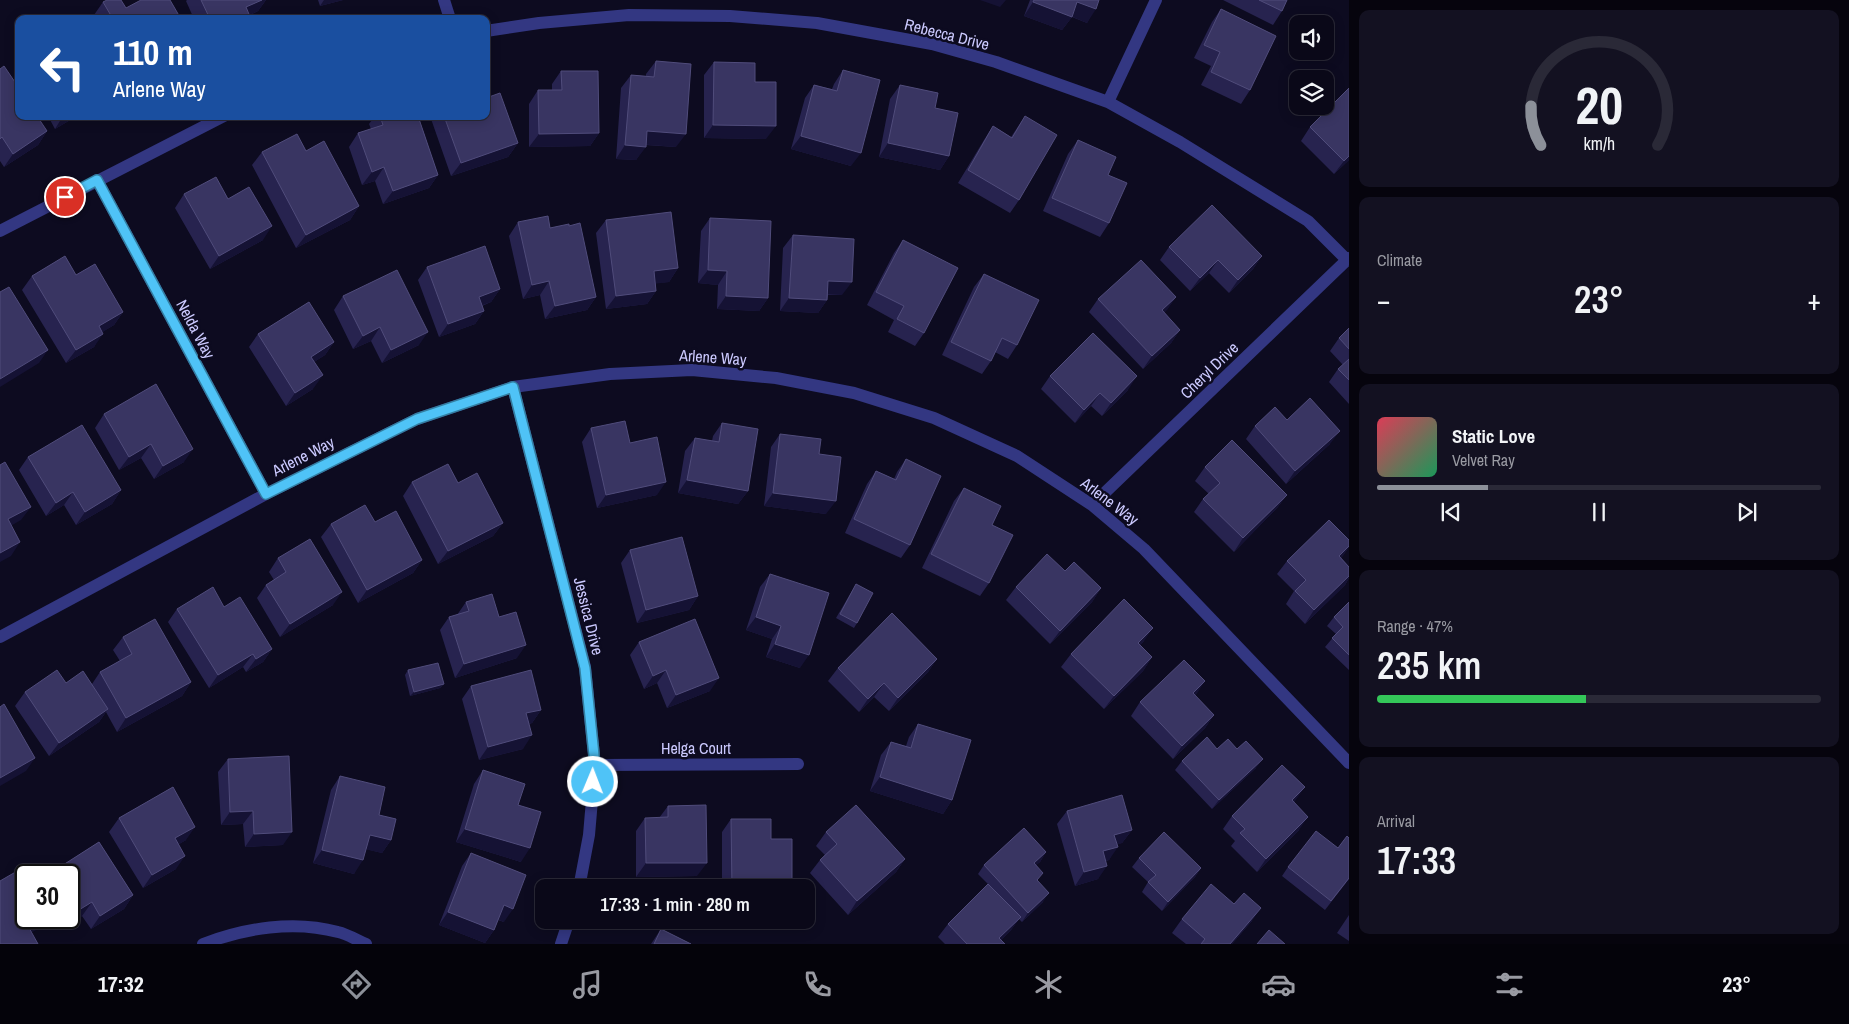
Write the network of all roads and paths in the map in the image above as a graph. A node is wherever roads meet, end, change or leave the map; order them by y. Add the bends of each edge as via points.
1 (444, 0) edge
2 (1156, 0) edge
3 (449, 15) edge
4 (490, 30) edge
5 (1108, 102) junction
6 (216, 120) edge
7 (97, 180) junction
8 (0, 231) edge
9 (1348, 259) edge
10 (513, 387) junction
11 (266, 494) junction
12 (1092, 505) junction
13 (0, 637) edge
14 (1349, 763) edge
15 (798, 764) dead end
16 (595, 765) junction
17 (580, 879) edge
18 (566, 929) edge
19 (203, 944) edge
20 (366, 944) edge
21 (561, 944) edge

1 - 3 street
2 - 5 street
4 - 5 street, Rebecca Drive via 630,15 730,16 817,22 932,44 996,62
5 - 9 street, Rebecca Drive via 1308,221
6 - 7 street
7 - 8 street
7 - 11 street, Nelda Way
9 - 12 street, Cheryl Drive
10 - 11 street, Arlene Way via 417,419
10 - 12 street, Arlene Way via 610,374 692,370 776,378 854,393 934,418 1017,456
10 - 16 street, Jessica Drive via 585,668
11 - 13 street, Arlene Way
12 - 14 street, Arlene Way via 1144,548
15 - 16 street, Helga Court
16 - 17 street, Jessica Drive via 590,835
18 - 21 street
19 - 20 street via 280,925 338,932

